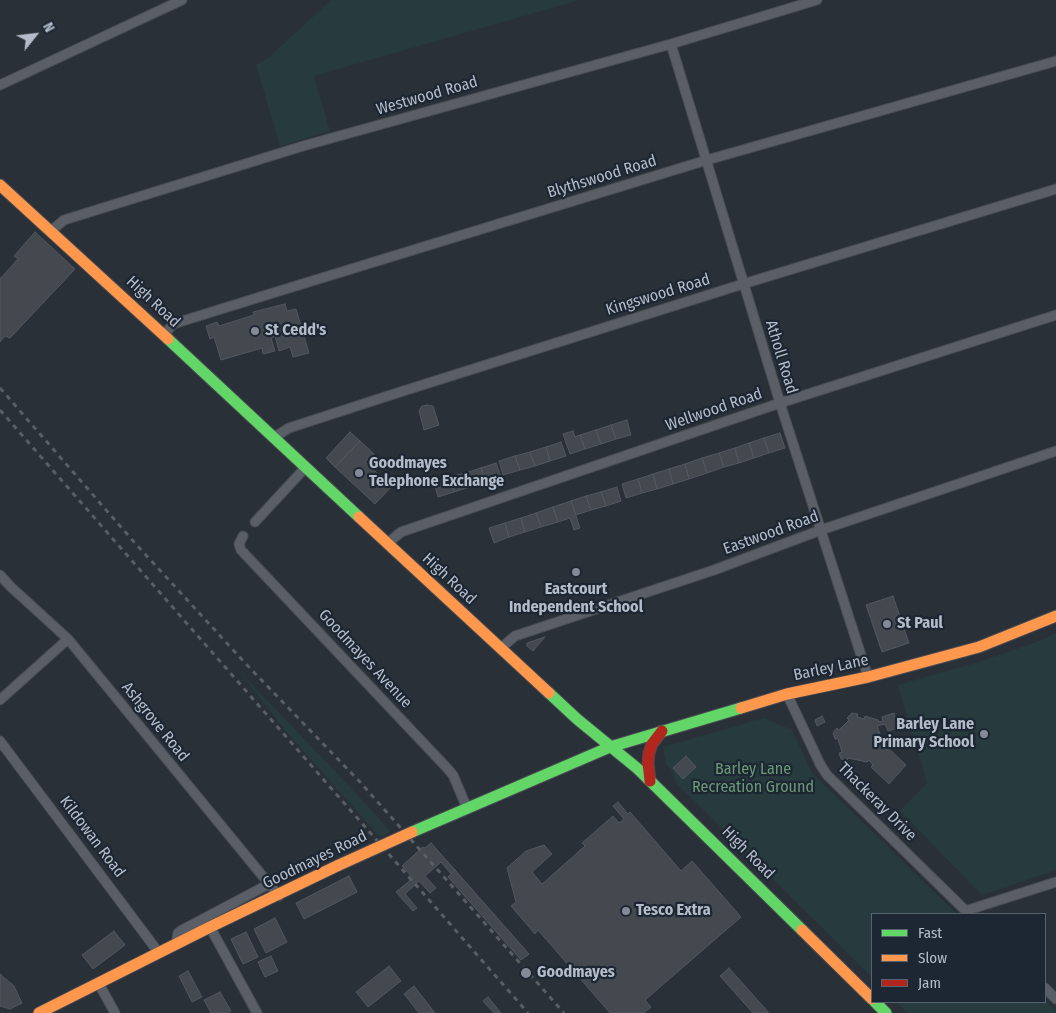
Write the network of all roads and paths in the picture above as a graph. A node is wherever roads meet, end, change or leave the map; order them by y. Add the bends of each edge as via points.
1 (182, 0) edge
2 (816, 0) edge
3 (671, 44) junction
4 (1056, 61) edge
5 (0, 85) edge
6 (707, 160) junction
7 (0, 186) edge
8 (1056, 189) edge
9 (51, 231) junction
10 (743, 284) junction
11 (1056, 315) edge
12 (164, 335) junction
13 (780, 403) junction
14 (273, 438) junction
15 (1056, 451) edge
16 (305, 468) junction
17 (255, 522) dead end
18 (821, 530) junction
19 (243, 536) dead end
20 (387, 544) junction
21 (0, 575) edge
22 (1056, 616) edge
23 (68, 639) junction
24 (500, 648) junction
25 (868, 677) junction
26 (787, 694) junction
27 (0, 700) edge
28 (662, 731) junction
29 (0, 741) edge
30 (610, 747) junction
31 (650, 781) junction
32 (467, 808) junction
33 (1056, 882) edge
34 (269, 884) junction
35 (279, 896) junction
36 (967, 912) edge
37 (210, 927) junction
38 (179, 943) junction
39 (159, 953) junction
40 (99, 984) junction
41 (1046, 989) edge
42 (871, 999) edge
43 (1056, 999) edge
44 (875, 1003) edge
45 (39, 1013) edge
46 (115, 1013) edge
47 (257, 1013) edge
48 (886, 1013) edge

1 - 5 street
2 - 3 street, Westwood Road
3 - 6 street, Atholl Road
3 - 9 street, Westwood Road via 303,146 64,220
4 - 6 street, Blythswood Road
6 - 10 street, Atholl Road
6 - 12 street, Blythswood Road via 173,324
7 - 9 main road, High Road
8 - 10 street, Kingswood Road
9 - 12 main road, High Road
10 - 13 street, Atholl Road
10 - 14 street, Kingswood Road via 289,428
11 - 13 street, Wellwood Road
12 - 14 main road, High Road
13 - 18 street, Atholl Road
13 - 20 street, Wellwood Road via 401,532
14 - 16 main road, High Road
15 - 18 street, Eastwood Road
16 - 17 street
16 - 20 main road, High Road
18 - 24 street, Eastwood Road via 714,570 515,636
18 - 25 street, Atholl Road
19 - 32 street, Goodmayes Avenue via 239,544 241,550 447,768
20 - 24 main road, High Road
21 - 23 street, Ashgrove Road
22 - 25 main road, Barley Lane via 979,647
23 - 27 street
23 - 34 street, Ashgrove Road
24 - 30 main road, High Road
25 - 26 main road, Barley Lane
26 - 28 main road, Barley Lane
26 - 36 street, Thackeray Drive via 828,775
28 - 30 main road, Barley Lane
28 - 31 main road via 649,753
29 - 39 street, Kildowan Road
30 - 31 main road, High Road
30 - 32 main road, Goodmayes Road
31 - 42 main road, High Road
32 - 35 main road, Goodmayes Road, bridge
33 - 36 street
34 - 35 street, Ashgrove Road
34 - 38 street via 182,930 178,933
35 - 37 main road, Goodmayes Road
37 - 38 main road, Goodmayes Road
37 - 47 street
38 - 39 main road, Goodmayes Road
39 - 40 main road, Goodmayes Road
40 - 45 main road, Goodmayes Road
40 - 46 street
41 - 43 street
44 - 48 main road, High Road

